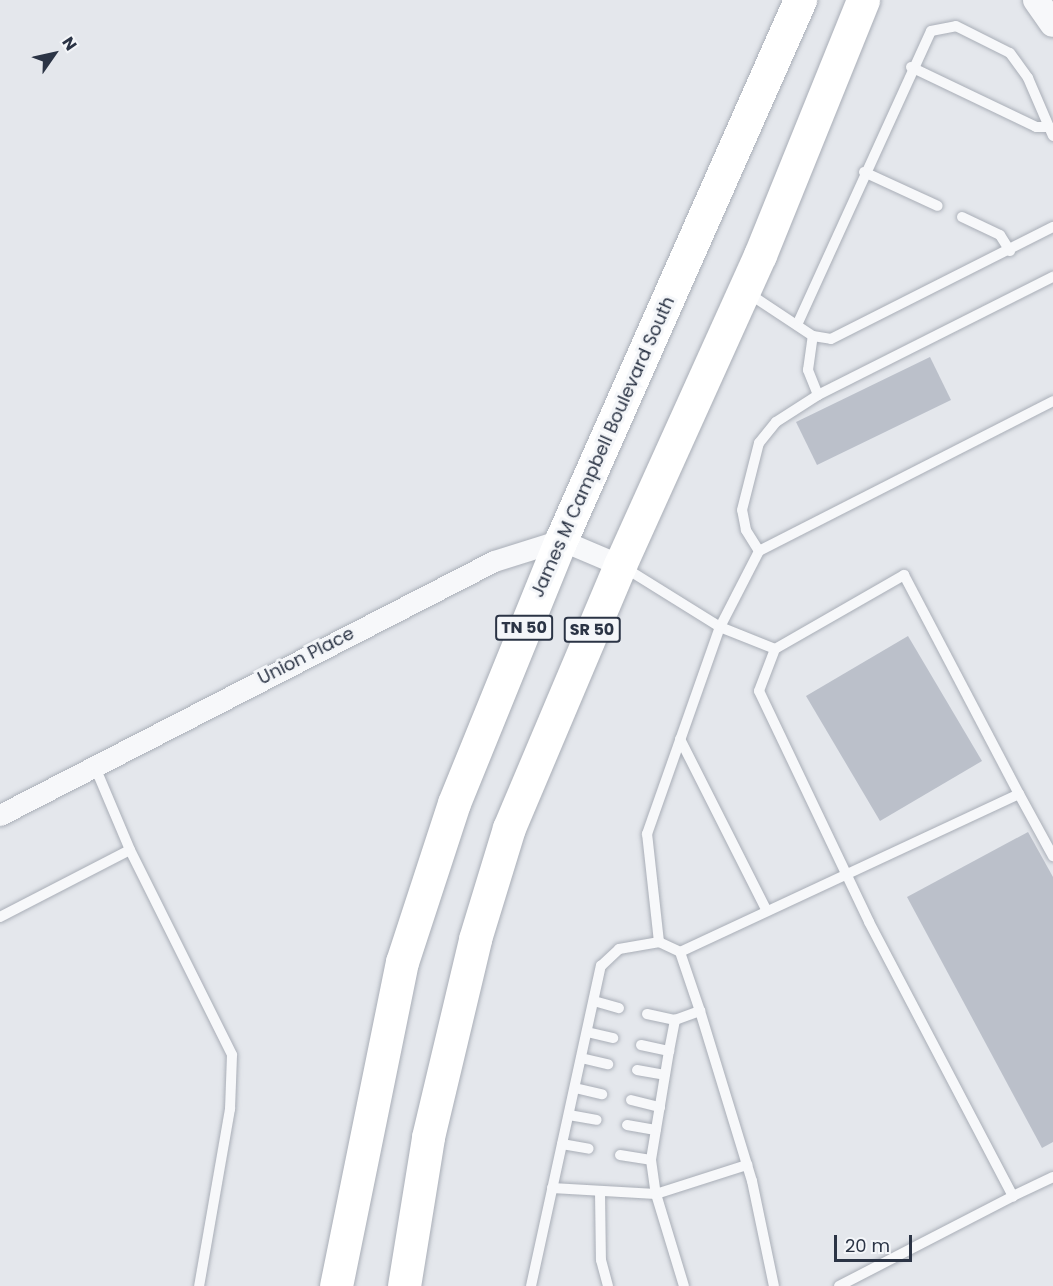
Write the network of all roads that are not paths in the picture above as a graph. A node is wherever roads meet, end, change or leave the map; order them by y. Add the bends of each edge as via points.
1 (800, 0) edge
2 (863, 0) edge
3 (911, 67) junction
4 (1051, 131) edge
5 (864, 172) junction
6 (938, 206) dead end
7 (962, 217) dead end
8 (1053, 228) edge
9 (1010, 251) junction
10 (1053, 278) edge
11 (744, 290) junction
12 (797, 325) junction
13 (813, 336) junction
14 (818, 395) junction
15 (1053, 401) edge
16 (561, 540) junction
17 (759, 551) junction
18 (620, 565) junction
19 (720, 627) junction
20 (775, 650) junction
21 (680, 739) junction
22 (94, 767) junction
23 (1019, 794) junction
24 (0, 815) edge
25 (130, 850) junction
26 (1053, 856) edge
27 (850, 873) junction
28 (766, 909) junction
29 (0, 917) edge
30 (659, 942) junction
31 (680, 952) junction
32 (594, 1001) junction
33 (619, 1008) dead end
34 (700, 1011) junction
35 (647, 1014) dead end
36 (675, 1020) junction
37 (587, 1032) junction
38 (613, 1038) dead end
39 (641, 1045) dead end
40 (669, 1051) junction
41 (581, 1058) junction
42 (608, 1064) dead end
43 (637, 1070) dead end
44 (665, 1075) junction
45 (575, 1088) junction
46 (602, 1094) dead end
47 (631, 1100) dead end
48 (660, 1107) junction
49 (569, 1115) junction
50 (597, 1120) dead end
51 (627, 1125) dead end
52 (656, 1130) junction
53 (562, 1144) junction
54 (589, 1149) dead end
55 (620, 1155) dead end
56 (651, 1160) junction
57 (747, 1165) junction
58 (1053, 1177) edge
59 (552, 1188) junction
60 (600, 1192) junction
61 (656, 1194) junction
62 (1013, 1196) junction
63 (199, 1286) edge
64 (336, 1286) edge
65 (404, 1286) edge
66 (531, 1286) edge
67 (608, 1286) edge
68 (684, 1286) edge
69 (774, 1286) edge
70 (839, 1286) edge

1 - 16 main road, James M Campbell Boulevard South / TN 50
2 - 11 main road, SR 50
3 - 4 lane
3 - 4 lane via 931,31 956,26 1018,61
3 - 5 lane
5 - 6 lane
5 - 12 lane
7 - 9 lane via 1000,234
8 - 9 lane
9 - 13 lane via 839,336
10 - 14 lane
11 - 12 lane
11 - 18 main road, SR 50
12 - 13 lane
13 - 14 lane via 808,370
14 - 17 lane via 776,422 759,443 742,510 746,530
15 - 17 lane
16 - 18 street
16 - 22 street, Union Place via 494,561
16 - 64 main road, James M Campbell Boulevard South / TN 50 via 454,803 402,962
17 - 19 lane
18 - 19 lane
18 - 65 main road, SR 50 via 532,768 475,939 428,1137
19 - 20 lane
19 - 21 lane
20 - 23 lane via 904,575
20 - 27 lane via 759,691
21 - 28 lane
21 - 30 lane via 647,834
22 - 24 street, Union Place
22 - 25 lane
23 - 26 lane
23 - 27 lane
25 - 29 lane
25 - 63 lane via 232,1055 231,1108
27 - 28 lane
27 - 62 lane via 869,922
28 - 31 lane
30 - 31 lane
30 - 32 lane via 619,949 601,966
31 - 34 lane
32 - 33 lane
32 - 37 lane
34 - 36 lane
34 - 57 lane
35 - 36 lane
36 - 40 lane
37 - 38 lane
37 - 41 lane
39 - 40 lane
40 - 44 lane
41 - 42 lane
41 - 45 lane
43 - 44 lane
44 - 48 lane
45 - 46 lane
45 - 49 lane
47 - 48 lane
48 - 52 lane
49 - 50 lane
49 - 53 lane
51 - 52 lane
52 - 56 lane
53 - 54 lane
53 - 59 lane
55 - 56 lane
56 - 61 lane
57 - 61 lane
57 - 69 lane
58 - 62 lane
59 - 60 lane
59 - 66 lane
60 - 61 lane
60 - 67 lane via 601,1260
61 - 68 lane
62 - 70 lane

